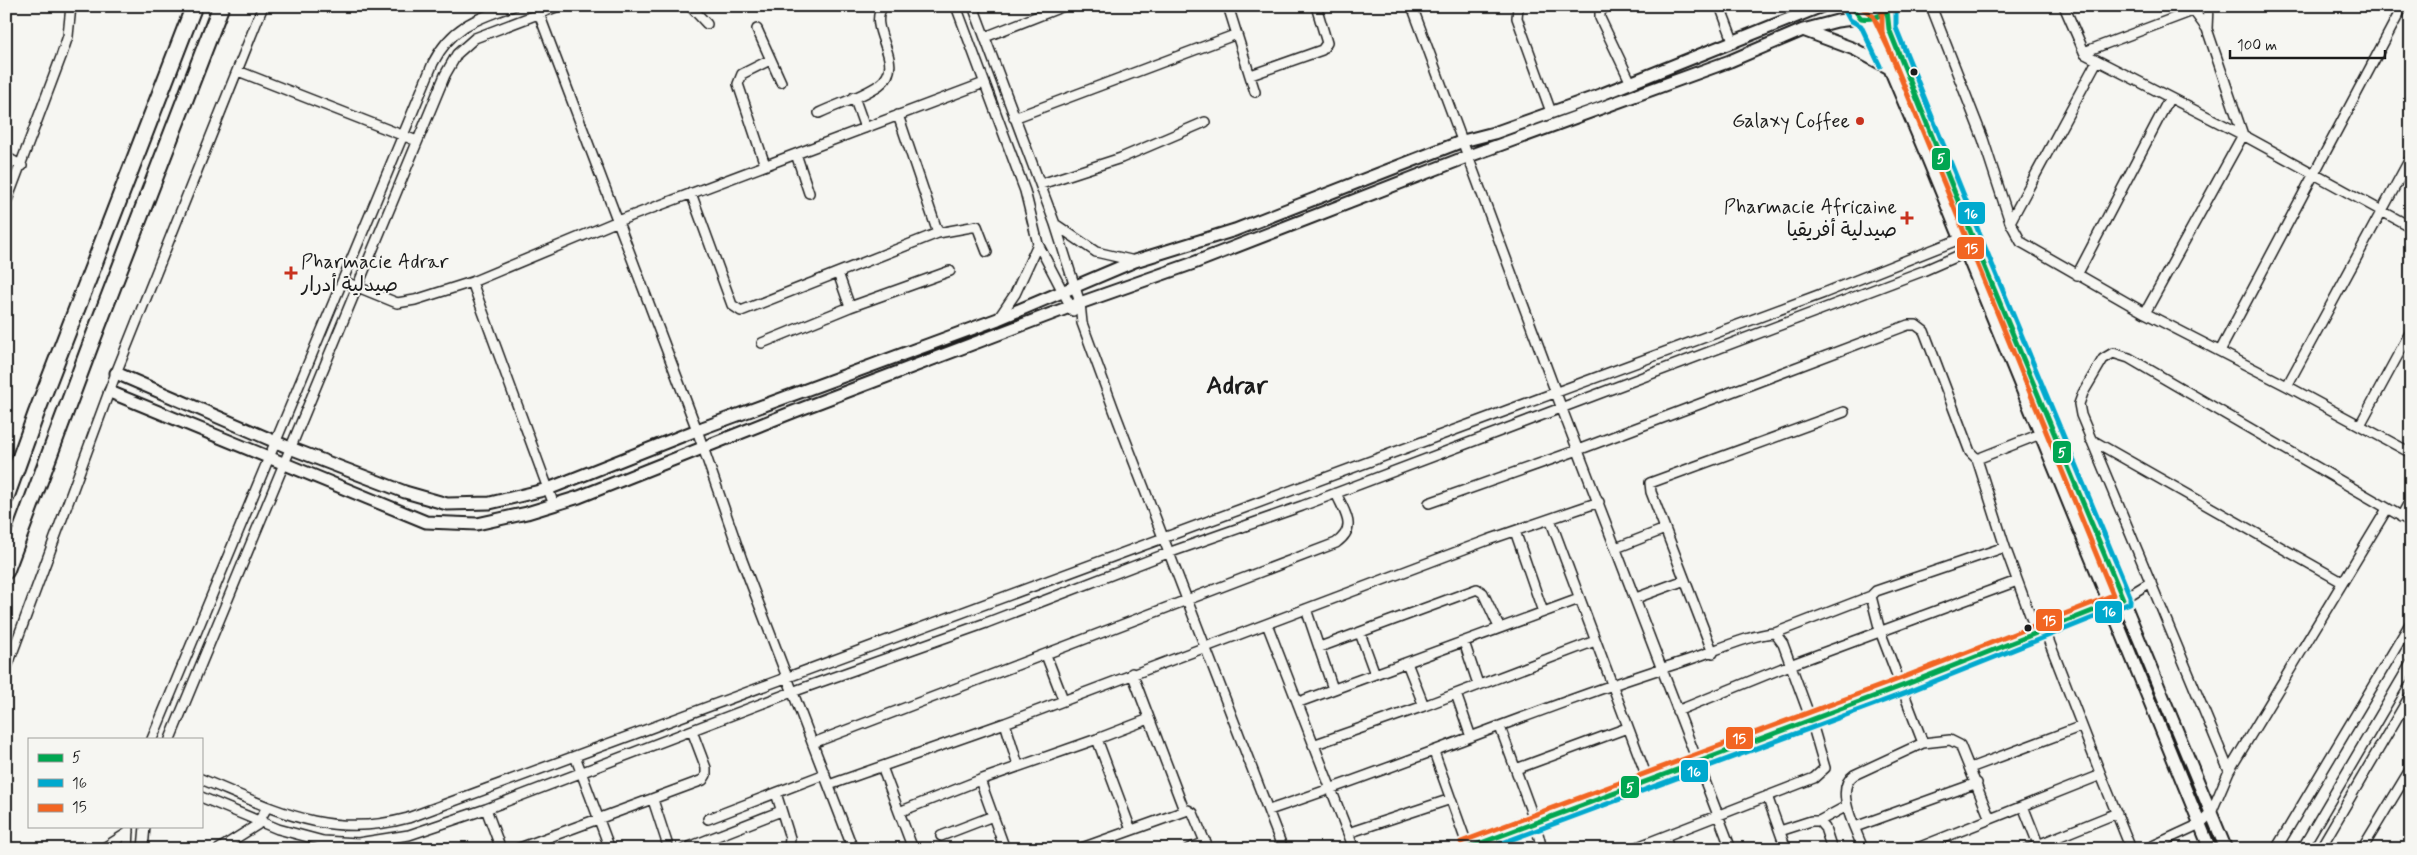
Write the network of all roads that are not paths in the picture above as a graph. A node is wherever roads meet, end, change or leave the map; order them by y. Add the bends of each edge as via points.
1 (71, 6) edge
2 (194, 6) edge
3 (221, 6) edge
4 (263, 6) edge
5 (513, 6) edge
6 (559, 6) edge
7 (690, 6) edge
8 (956, 6) edge
9 (973, 6) edge
10 (1064, 6) edge
11 (1228, 6) edge
12 (1316, 6) edge
13 (1412, 6) edge
14 (1518, 6) edge
15 (1606, 6) edge
16 (1720, 6) edge
17 (1822, 6) edge
18 (1851, 6) edge
19 (1931, 6) edge
20 (2064, 6) edge
21 (2207, 6) edge
22 (2403, 6) edge
23 (880, 8) edge
24 (1888, 8) edge
25 (2192, 8) edge
26 (538, 10) edge
27 (1805, 11) edge
28 (1864, 19) junction
29 (707, 24) dead end
30 (2207, 29) junction
31 (757, 30) dead end
32 (1804, 30) junction
33 (1237, 34) junction
34 (985, 37) junction
35 (1734, 42) junction
36 (2084, 52) junction
37 (770, 60) junction
38 (2096, 61) junction
39 (1889, 68) junction
40 (238, 71) junction
41 (1251, 75) junction
42 (781, 82) dead end
43 (425, 83) junction
44 (984, 83) junction
45 (1631, 83) junction
46 (439, 89) junction
47 (1255, 92) dead end
48 (854, 97) junction
49 (2169, 99) junction
50 (1552, 112) junction
51 (819, 113) dead end
52 (898, 115) junction
53 (1014, 118) junction
54 (1205, 122) dead end
55 (865, 128) junction
56 (2243, 135) junction
57 (403, 136) junction
58 (417, 141) junction
59 (1463, 142) junction
60 (796, 154) junction
61 (1469, 156) junction
62 (6, 157) edge
63 (2411, 157) edge
64 (765, 165) junction
65 (22, 166) junction
66 (2312, 175) junction
67 (1041, 184) junction
68 (691, 193) junction
69 (809, 194) dead end
70 (6, 203) edge
71 (2381, 211) junction
72 (618, 221) junction
73 (2010, 222) junction
74 (1055, 224) junction
75 (2411, 227) edge
76 (938, 233) junction
77 (1972, 235) junction
78 (1959, 239) junction
79 (1038, 244) junction
80 (1977, 248) junction
81 (987, 252) dead end
82 (1965, 253) junction
83 (1135, 261) junction
84 (950, 271) dead end
85 (838, 273) junction
86 (2077, 275) junction
87 (343, 281) junction
88 (472, 282) junction
89 (357, 287) junction
90 (1069, 290) junction
91 (1075, 305) junction
92 (850, 307) junction
93 (2145, 313) junction
94 (998, 319) junction
95 (2411, 331) edge
96 (762, 342) dead end
97 (2220, 351) junction
98 (116, 373) junction
99 (2287, 386) junction
100 (110, 392) junction
101 (1557, 392) junction
102 (1562, 408) junction
103 (1844, 412) dead end
104 (2360, 426) junction
105 (2053, 429) junction
106 (697, 430) junction
107 (2040, 436) junction
108 (2090, 439) junction
109 (276, 442) junction
110 (703, 447) junction
111 (290, 448) junction
112 (1578, 450) junction
113 (2411, 453) edge
114 (269, 458) junction
115 (1977, 459) junction
116 (283, 464) junction
117 (548, 489) junction
118 (1336, 493) junction
119 (6, 496) edge
120 (2411, 499) edge
121 (1599, 502) junction
122 (1430, 503) dead end
123 (554, 505) junction
124 (2386, 510) junction
125 (2401, 517) junction
126 (1550, 518) junction
127 (2411, 522) edge
128 (1665, 529) junction
129 (1515, 531) junction
130 (1163, 538) junction
131 (2005, 547) junction
132 (1616, 548) junction
133 (1168, 554) junction
134 (6, 571) edge
135 (1685, 580) junction
136 (2017, 581) junction
137 (2151, 582) junction
138 (2342, 582) junction
139 (1870, 596) junction
140 (1636, 598) junction
141 (2123, 598) junction
142 (1579, 599) junction
143 (1186, 601) junction
144 (2110, 605) junction
145 (1306, 609) junction
146 (1543, 612) junction
147 (2411, 622) edge
148 (1267, 624) junction
149 (1499, 627) junction
150 (1880, 631) junction
151 (1360, 633) junction
152 (1775, 633) junction
153 (2041, 633) junction
154 (1595, 640) junction
155 (1464, 642) junction
156 (1204, 646) junction
157 (1320, 646) junction
158 (1713, 653) junction
159 (1046, 655) junction
160 (1406, 663) junction
161 (2411, 663) edge
162 (1790, 665) junction
163 (1662, 669) junction
164 (6, 670) edge
165 (1132, 673) junction
166 (1375, 674) junction
167 (787, 677) junction
168 (1478, 684) junction
169 (1612, 685) junction
170 (1902, 686) junction
171 (1333, 689) junction
172 (792, 692) junction
173 (1456, 694) junction
174 (2411, 694) edge
175 (1063, 699) junction
176 (1299, 702) junction
177 (1424, 706) junction
178 (1677, 711) junction
179 (1150, 719) junction
180 (1811, 720) junction
181 (1004, 723) junction
182 (2082, 726) junction
183 (1500, 727) junction
184 (1627, 728) junction
185 (692, 731) junction
186 (1471, 736) junction
187 (152, 738) edge
188 (170, 738) edge
189 (1097, 739) junction
190 (813, 743) junction
191 (1923, 743) junction
192 (1313, 745) junction
193 (1434, 752) junction
194 (575, 756) junction
195 (1697, 762) junction
196 (1018, 765) junction
197 (882, 767) junction
198 (1970, 768) junction
199 (2411, 768) edge
200 (1516, 769) junction
201 (2229, 771) junction
202 (582, 772) junction
203 (825, 774) junction
204 (2101, 776) junction
205 (202, 779) edge
206 (980, 780) junction
207 (1648, 780) junction
208 (1977, 783) junction
209 (830, 785) junction
210 (1331, 789) junction
211 (776, 793) junction
212 (1767, 796) junction
213 (202, 797) edge
214 (1450, 799) junction
215 (653, 800) junction
216 (1847, 806) junction
217 (2023, 806) junction
218 (267, 807) junction
219 (486, 809) junction
220 (781, 810) junction
221 (1184, 810) junction
222 (1269, 810) junction
223 (899, 812) junction
224 (2117, 813) junction
225 (2211, 813) junction
226 (1717, 815) junction
227 (993, 816) junction
228 (599, 819) junction
229 (708, 819) dead end
230 (1990, 819) junction
231 (308, 820) junction
232 (1819, 821) junction
233 (260, 822) junction
234 (1535, 822) junction
235 (2200, 824) junction
236 (1855, 827) junction
237 (145, 828) edge
238 (129, 829) edge
239 (1131, 830) junction
240 (1780, 831) junction
241 (1348, 833) junction
242 (941, 836) dead end
243 (304, 837) junction
244 (323, 845) edge
245 (1207, 846) edge
246 (1931, 846) edge
247 (2040, 847) edge
248 (1466, 848) edge
249 (2227, 848) edge
250 (102, 849) edge
251 (128, 849) edge
252 (143, 849) edge
253 (219, 849) edge
254 (501, 849) edge
255 (517, 849) edge
256 (610, 849) edge
257 (670, 849) edge
258 (684, 849) edge
259 (789, 849) edge
260 (853, 849) edge
261 (913, 849) edge
262 (1005, 849) edge
263 (1079, 849) edge
264 (1188, 849) edge
265 (1283, 849) edge
266 (1354, 849) edge
267 (1542, 849) edge
268 (1632, 849) edge
269 (1731, 849) edge
270 (1786, 849) edge
271 (1832, 849) edge
272 (1863, 849) edge
273 (1915, 849) edge
274 (2028, 849) edge
275 (2131, 849) edge
276 (2146, 849) edge
277 (2210, 849) edge
278 (2276, 849) edge
279 (2302, 849) edge
280 (2320, 849) edge
281 (2362, 849) edge

1 - 65 street via 68,36
2 - 119 highway
3 - 134 highway
4 - 40 street
5 - 43 street via 455,32 439,52
6 - 26 street
7 - 29 street
8 - 44 street
9 - 34 street
10 - 34 street
11 - 33 street
12 - 41 street via 1326,34 1327,43 1322,50
13 - 59 street
14 - 50 street via 1517,18
15 - 45 street via 1600,12 1600,18
16 - 35 street
17 - 27 street
18 - 28 street
19 - 73 street via 1983,138
20 - 36 street
21 - 25 street
21 - 30 street
22 - 66 street
23 - 48 street via 878,20 891,64 888,75 880,85
24 - 28 street via 1878,18
24 - 77 street via 1890,29
25 - 30 street
25 - 36 street
26 - 46 street via 465,45
26 - 72 street
27 - 35 street
28 - 32 street via 1837,20
28 - 39 street
30 - 56 street
31 - 37 street
32 - 39 street via 1854,49
32 - 61 street via 1712,68
33 - 41 street
33 - 53 street
34 - 53 street
35 - 45 street
36 - 38 street
37 - 42 street
37 - 64 street via 742,74 738,84
38 - 49 street
38 - 73 street
39 - 78 street
40 - 57 street
40 - 98 street
41 - 47 street
43 - 46 street
43 - 57 street
44 - 52 street
44 - 79 street via 1025,192
45 - 50 street
46 - 58 street
48 - 51 street
48 - 55 street
49 - 56 street
49 - 86 street
50 - 59 street
52 - 55 street
52 - 76 street
53 - 67 street
54 - 67 street via 1120,158
55 - 60 street
56 - 66 street
56 - 93 street
57 - 58 street
57 - 87 street
58 - 89 street
59 - 61 street
59 - 83 street via 1235,230
60 - 64 street
60 - 69 street
61 - 91 street via 1192,264
61 - 101 street
62 - 65 street
63 - 71 street
64 - 68 street
65 - 70 street
66 - 71 street
66 - 97 street
67 - 74 street
68 - 72 street
68 - 85 street via 732,305 741,311
71 - 75 street
71 - 99 street
72 - 88 street
72 - 106 street
73 - 86 street via 2021,242
74 - 83 street via 1096,252
74 - 90 street
76 - 81 street via 977,226
76 - 85 street
77 - 78 street
77 - 80 street
78 - 82 street
78 - 101 street
79 - 90 street
79 - 94 street via 1015,294
80 - 82 street
80 - 105 street
82 - 102 street
82 - 107 street
83 - 90 street
84 - 92 street
85 - 92 street
86 - 93 street
87 - 89 street
87 - 109 street
88 - 89 street via 405,303 397,303
88 - 117 street
89 - 111 street
90 - 91 street
90 - 94 street
91 - 110 street
91 - 130 street
92 - 96 street
93 - 97 street
94 - 106 street
95 - 104 street
97 - 99 street
98 - 100 street
98 - 109 street
99 - 104 street
100 - 114 street
100 - 164 street
101 - 102 street
101 - 130 street
102 - 112 street
102 - 118 street
103 - 128 street via 1652,481 1649,488
104 - 113 street
105 - 107 street
105 - 141 street
106 - 110 street
106 - 117 street
107 - 115 street
107 - 144 street
108 - 124 street via 2081,415 2080,400 2103,359 2117,353 2160,375
108 - 137 street
108 - 138 street
109 - 111 street
109 - 114 street
110 - 123 street
110 - 167 street
111 - 116 street
111 - 117 street via 405,492 446,504 490,503
112 - 115 street via 1894,330 1916,326 1924,331 1970,452
112 - 121 street
112 - 122 street
114 - 116 street
114 - 187 street
115 - 131 street
116 - 123 street via 407,516 435,523 477,524
116 - 188 street
117 - 123 street
118 - 133 street
118 - 143 street via 1349,524 1348,532 1336,543
120 - 125 street
121 - 126 street
121 - 132 street
124 - 125 street
124 - 138 street
125 - 127 street
126 - 129 street
126 - 142 street
128 - 132 street
128 - 135 street
129 - 145 street
129 - 146 street
130 - 133 street
130 - 167 street
131 - 136 street
131 - 139 street via 1876,591
132 - 140 street
133 - 143 street
133 - 172 street
135 - 140 street
135 - 158 street
136 - 150 street
136 - 153 street
137 - 141 street
137 - 201 street
138 - 201 street
139 - 150 street
139 - 152 street
140 - 163 street
141 - 144 street
141 - 225 street
142 - 146 street
142 - 154 street
143 - 156 street
143 - 159 street
144 - 153 street
144 - 235 street
145 - 148 street
145 - 157 street
146 - 149 street
147 - 278 street
148 - 156 street
148 - 176 street
149 - 151 street via 1483,593 1477,589
149 - 155 street
150 - 162 street
150 - 170 street
151 - 157 street
151 - 166 street
152 - 158 street via 1761,634
152 - 162 street via 1783,644
153 - 170 street
153 - 182 street
154 - 168 street
154 - 169 street
155 - 160 street
155 - 168 street
156 - 165 street
156 - 222 street
157 - 171 street
158 - 163 street
159 - 175 street
159 - 190 street
160 - 166 street
160 - 177 street
161 - 279 street
162 - 178 street
162 - 180 street
163 - 169 street
163 - 178 street
165 - 175 street
165 - 179 street
166 - 171 street
167 - 172 street
167 - 194 street
168 - 173 street
169 - 183 street
169 - 184 street
170 - 180 street
170 - 191 street
171 - 176 street
172 - 185 street
172 - 190 street
173 - 177 street
173 - 186 street
174 - 280 street
175 - 181 street
176 - 192 street
177 - 192 street
178 - 195 street
179 - 189 street
179 - 221 street
180 - 195 street
180 - 212 street via 1824,772
181 - 196 street
181 - 197 street
182 - 198 street
182 - 204 street
183 - 186 street
183 - 200 street
184 - 200 street
184 - 207 street
185 - 202 street
185 - 215 street via 706,768 705,778
186 - 193 street
189 - 196 street
189 - 239 street
190 - 203 street
191 - 198 street via 1957,742
191 - 216 street via 1850,778 1844,793
192 - 210 street
193 - 210 street
193 - 214 street
194 - 202 street
194 - 231 street via 389,823 352,827
195 - 207 street
195 - 226 street
196 - 206 street
197 - 209 street
197 - 223 street
198 - 208 street
199 - 281 street
200 - 234 street
201 - 225 street
202 - 219 street
202 - 228 street
203 - 209 street
203 - 211 street
204 - 217 street
204 - 224 street
205 - 218 street
206 - 223 street
206 - 227 street
207 - 234 street
208 - 230 street
208 - 236 street
209 - 260 street
210 - 222 street
210 - 241 street
211 - 220 street
211 - 229 street
212 - 226 street
212 - 240 street
213 - 233 street
214 - 241 street
214 - 248 street
215 - 228 street
215 - 257 street
216 - 232 street
216 - 236 street
217 - 230 street
217 - 247 street
218 - 231 street
218 - 233 street
219 - 244 street via 392,840
219 - 254 street
220 - 258 street
220 - 259 street via 790,838
221 - 239 street
221 - 245 street via 1193,813
222 - 265 street
223 - 261 street
224 - 247 street
224 - 275 street
225 - 235 street
225 - 249 street
226 - 268 street
226 - 269 street
227 - 242 street
227 - 262 street
228 - 255 street
228 - 256 street
230 - 246 street
231 - 243 street
232 - 240 street
232 - 271 street
233 - 243 street
233 - 253 street
234 - 248 street
234 - 267 street
235 - 276 street
235 - 277 street
236 - 272 street
237 - 252 street
238 - 250 street
238 - 251 street
239 - 263 street
240 - 270 street
241 - 266 street
243 - 244 street
245 - 264 street
246 - 273 street
247 - 274 street

